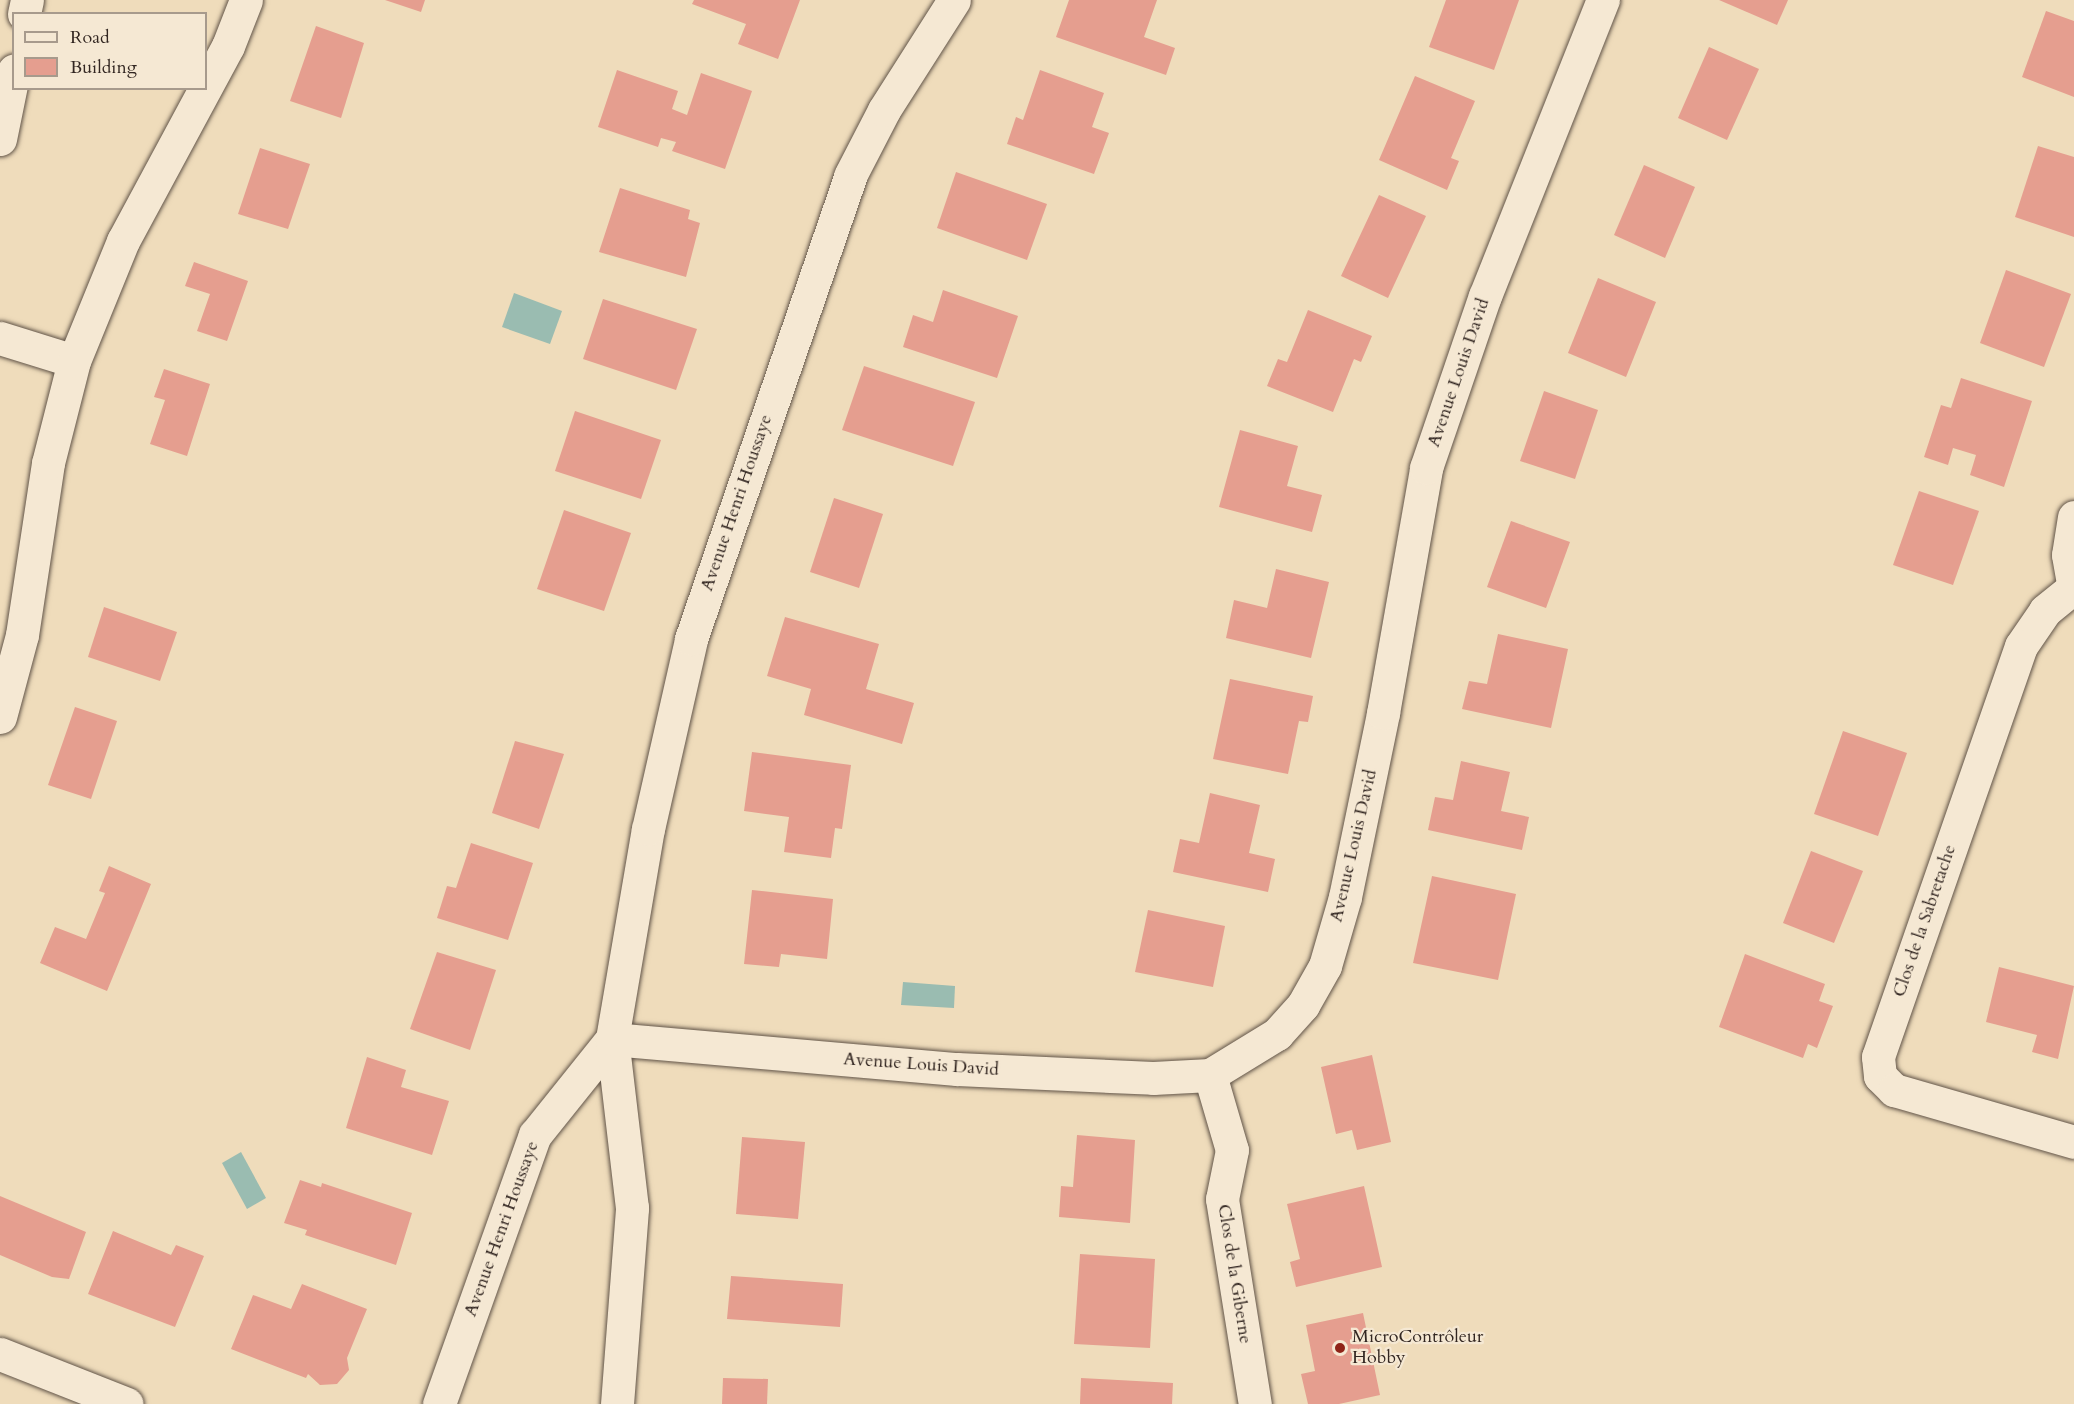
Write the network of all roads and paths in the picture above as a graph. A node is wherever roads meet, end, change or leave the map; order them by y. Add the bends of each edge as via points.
1 (246, 0) edge
2 (954, 0) edge
3 (1603, 0) edge
4 (12, 80) edge
5 (207, 85) edge
6 (204, 90) edge
7 (0, 139) edge
8 (0, 338) edge
9 (74, 361) junction
10 (2074, 517) edge
11 (2073, 588) edge
12 (0, 717) edge
13 (612, 1039) junction
14 (1210, 1076) junction
15 (2074, 1142) edge
16 (0, 1354) edge
17 (127, 1404) edge
18 (439, 1404) edge
19 (617, 1404) edge
20 (1255, 1404) edge

1 - 5 street via 232,39
2 - 13 street, Avenue Henri Houssaye via 884,110 850,176 691,639 648,829
3 - 14 street, Avenue Louis David via 1485,296 1426,468 1383,713 1345,897 1325,966 1304,1005 1277,1034
4 - 7 street
6 - 9 street via 123,241
8 - 9 street
9 - 12 street via 48,463 22,635
10 - 11 street via 2068,555
11 - 15 street, Clos de la Sabretache via 2045,611 2021,646 1878,1057 1880,1076 1893,1090
13 - 14 street, Avenue Louis David via 957,1069 1153,1078
13 - 18 street, Avenue Henri Houssaye via 535,1135
13 - 19 street, Avenue Henri Houssaye via 632,1208
14 - 20 street, Clos de la Giberne via 1232,1150 1222,1199
16 - 17 street

